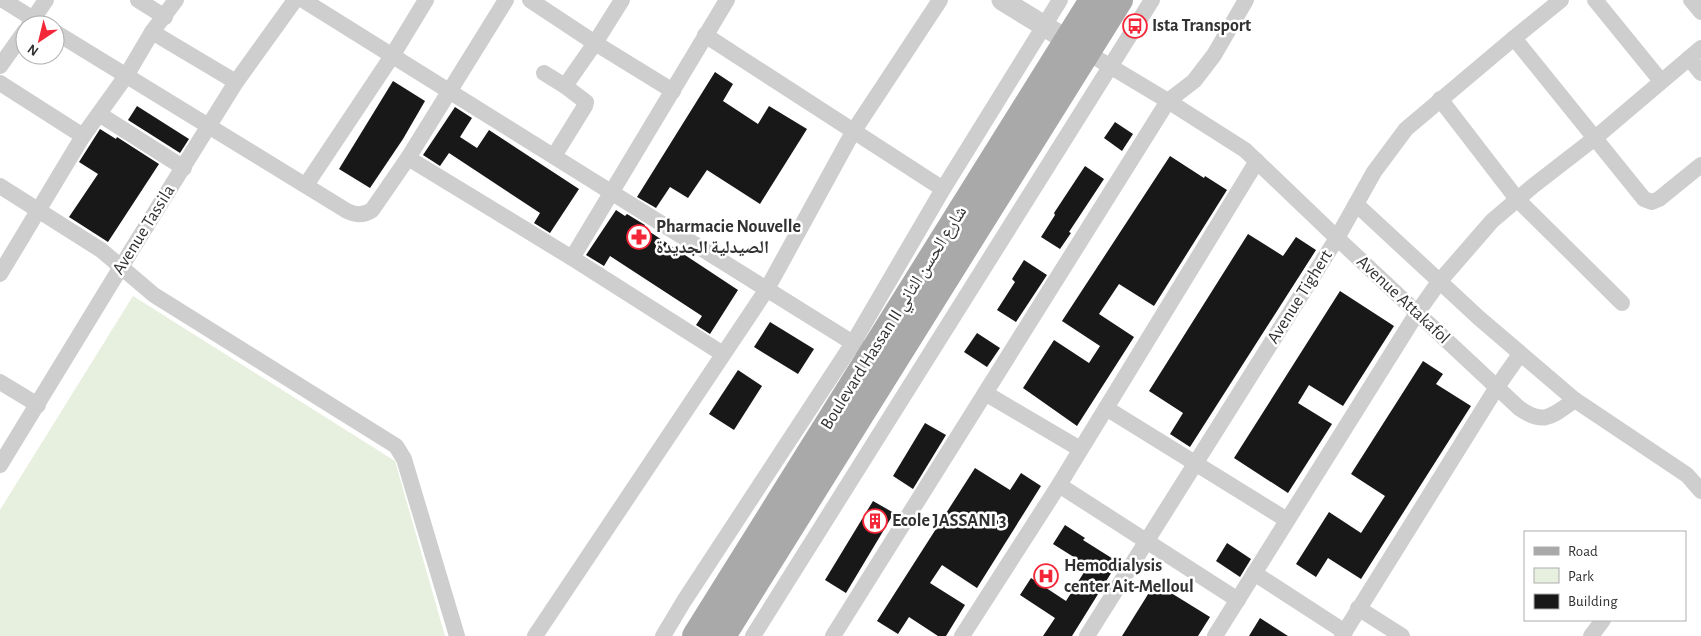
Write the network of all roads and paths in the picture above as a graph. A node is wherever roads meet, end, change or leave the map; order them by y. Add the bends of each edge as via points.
1 (3, 0) edge
2 (46, 0) edge
3 (138, 0) edge
4 (176, 0) edge
5 (295, 0) edge
6 (302, 0) edge
7 (426, 0) edge
8 (506, 0) edge
9 (530, 0) edge
10 (622, 0) edge
11 (727, 0) edge
12 (940, 0) edge
13 (1002, 0) edge
14 (1060, 0) edge
15 (1092, 0) edge
16 (1120, 0) edge
17 (1152, 0) edge
18 (1246, 0) edge
19 (1562, 0) edge
20 (1595, 0) edge
21 (1691, 0) edge
22 (1701, 12) edge
23 (20, 15) edge
24 (38, 15) edge
25 (165, 17) junction
26 (1043, 26) junction
27 (152, 32) junction
28 (705, 35) junction
29 (65, 38) edge
30 (1514, 38) junction
31 (595, 43) junction
32 (15, 47) edge
33 (1077, 47) junction
34 (1695, 53) edge
35 (392, 56) junction
36 (0, 66) edge
37 (1111, 68) junction
38 (544, 73) dead end
39 (1701, 73) edge
40 (126, 76) junction
41 (1661, 81) junction
42 (236, 82) junction
43 (0, 83) edge
44 (565, 86) junction
45 (450, 91) junction
46 (673, 91) junction
47 (1440, 99) junction
48 (1168, 101) junction
49 (98, 114) junction
50 (209, 126) junction
51 (853, 132) junction
52 (83, 136) junction
53 (1595, 138) junction
54 (554, 156) junction
55 (408, 158) junction
56 (1258, 161) junction
57 (1701, 165) edge
58 (184, 168) junction
59 (306, 185) junction
60 (0, 186) edge
61 (943, 189) junction
62 (612, 192) junction
63 (1517, 199) junction
64 (1356, 204) junction
65 (38, 210) junction
66 (1337, 238) junction
67 (572, 258) junction
68 (121, 267) junction
69 (0, 274) edge
70 (1439, 282) junction
71 (767, 289) junction
72 (1622, 303) dead end
73 (1417, 313) junction
74 (723, 354) junction
75 (1520, 354) junction
76 (871, 355) junction
77 (0, 382) edge
78 (1497, 387) junction
79 (985, 393) junction
80 (1574, 400) junction
81 (38, 405) junction
82 (1106, 408) junction
83 (1080, 450) junction
84 (1196, 463) junction
85 (0, 465) edge
86 (1058, 485) junction
87 (1701, 491) edge
88 (1287, 520) junction
89 (1146, 542) junction
90 (1254, 573) junction
91 (1238, 600) junction
92 (1358, 608) junction
93 (1602, 621) edge
94 (710, 633) edge
95 (1343, 634) edge
96 (458, 636) edge
97 (535, 636) edge
98 (663, 636) edge
99 (753, 636) edge
100 (833, 636) edge
101 (962, 636) edge
102 (1087, 636) edge
103 (1215, 636) edge
104 (1402, 636) edge
105 (1591, 636) edge

1 - 23 street
2 - 24 street
3 - 25 street
4 - 25 street
5 - 42 street, Avenue Tassila
6 - 35 street
7 - 35 street
8 - 45 street
9 - 31 street
10 - 31 street
11 - 28 street
12 - 51 street
13 - 26 street
14 - 26 street
15 - 33 main road, Boulevard Hassan II شارع الحسن الثاني
16 - 33 main road, Boulevard Hassan II شارع الحسن الثاني
17 - 37 street
18 - 48 street via 1214,55 1194,81
19 - 30 street, Avenue Tighert
20 - 41 street
21 - 22 street
25 - 27 street
26 - 33 street
26 - 61 street
27 - 40 street
27 - 42 street
28 - 46 street
28 - 51 street
29 - 40 street
30 - 47 street, Avenue Tighert
30 - 53 street
31 - 44 street
31 - 46 street
32 - 36 street
33 - 37 street, Avenue Attakafol
33 - 76 main road, Boulevard Hassan II شارع الحسن الثاني
34 - 39 street
34 - 41 street
35 - 45 street
35 - 59 street
37 - 48 street, Avenue Attakafol
37 - 99 street
38 - 44 street
40 - 49 street
40 - 50 street
41 - 53 street
42 - 50 street, Avenue Tassila
43 - 52 street
44 - 54 street via 586,104
45 - 54 street
45 - 55 street
46 - 62 street
47 - 63 street
47 - 64 street, Avenue Tighert via 1406,129 1374,172
48 - 56 street, Avenue Attakafol
48 - 79 street
49 - 52 street
49 - 58 street
50 - 58 street, Avenue Tassila
50 - 59 street
51 - 61 street
51 - 71 street
52 - 65 street
53 - 57 street via 1644,199 1652,202
53 - 63 street
54 - 62 street
55 - 59 street via 367,214 354,214
55 - 67 street
56 - 66 street, Avenue Attakafol
56 - 82 street
58 - 68 street, Avenue Tassila
60 - 65 street
61 - 76 street
62 - 67 street
62 - 71 street
63 - 70 street via 1492,220
63 - 72 street
64 - 66 street, Avenue Tighert
64 - 70 street
65 - 68 street via 101,250
65 - 69 street
66 - 73 street, Avenue Attakafol
66 - 84 street, Avenue Tighert
67 - 74 street
68 - 81 street, Avenue Tassila
68 - 96 street via 154,295 396,446 404,459
70 - 73 street
70 - 75 street
71 - 74 street
71 - 76 street
73 - 78 street, Avenue Attakafol
73 - 88 street
74 - 97 street
75 - 78 street
75 - 80 street
76 - 94 main road, Boulevard Hassan II شارع الحسن الثاني
76 - 98 street via 689,592
77 - 81 street
78 - 80 street, Avenue Attakafol via 1530,416 1541,419 1556,414
78 - 92 street
79 - 83 street
79 - 100 street
80 - 87 street via 1687,475
81 - 85 street, Avenue Tassila
82 - 83 street
82 - 84 street
83 - 86 street
84 - 88 street
84 - 89 street, Avenue Tighert
86 - 89 street
86 - 101 street
88 - 90 street
89 - 91 street
89 - 102 street, Avenue Tighert
90 - 91 street
90 - 95 street
91 - 103 street
92 - 95 street
92 - 104 street
93 - 105 street

